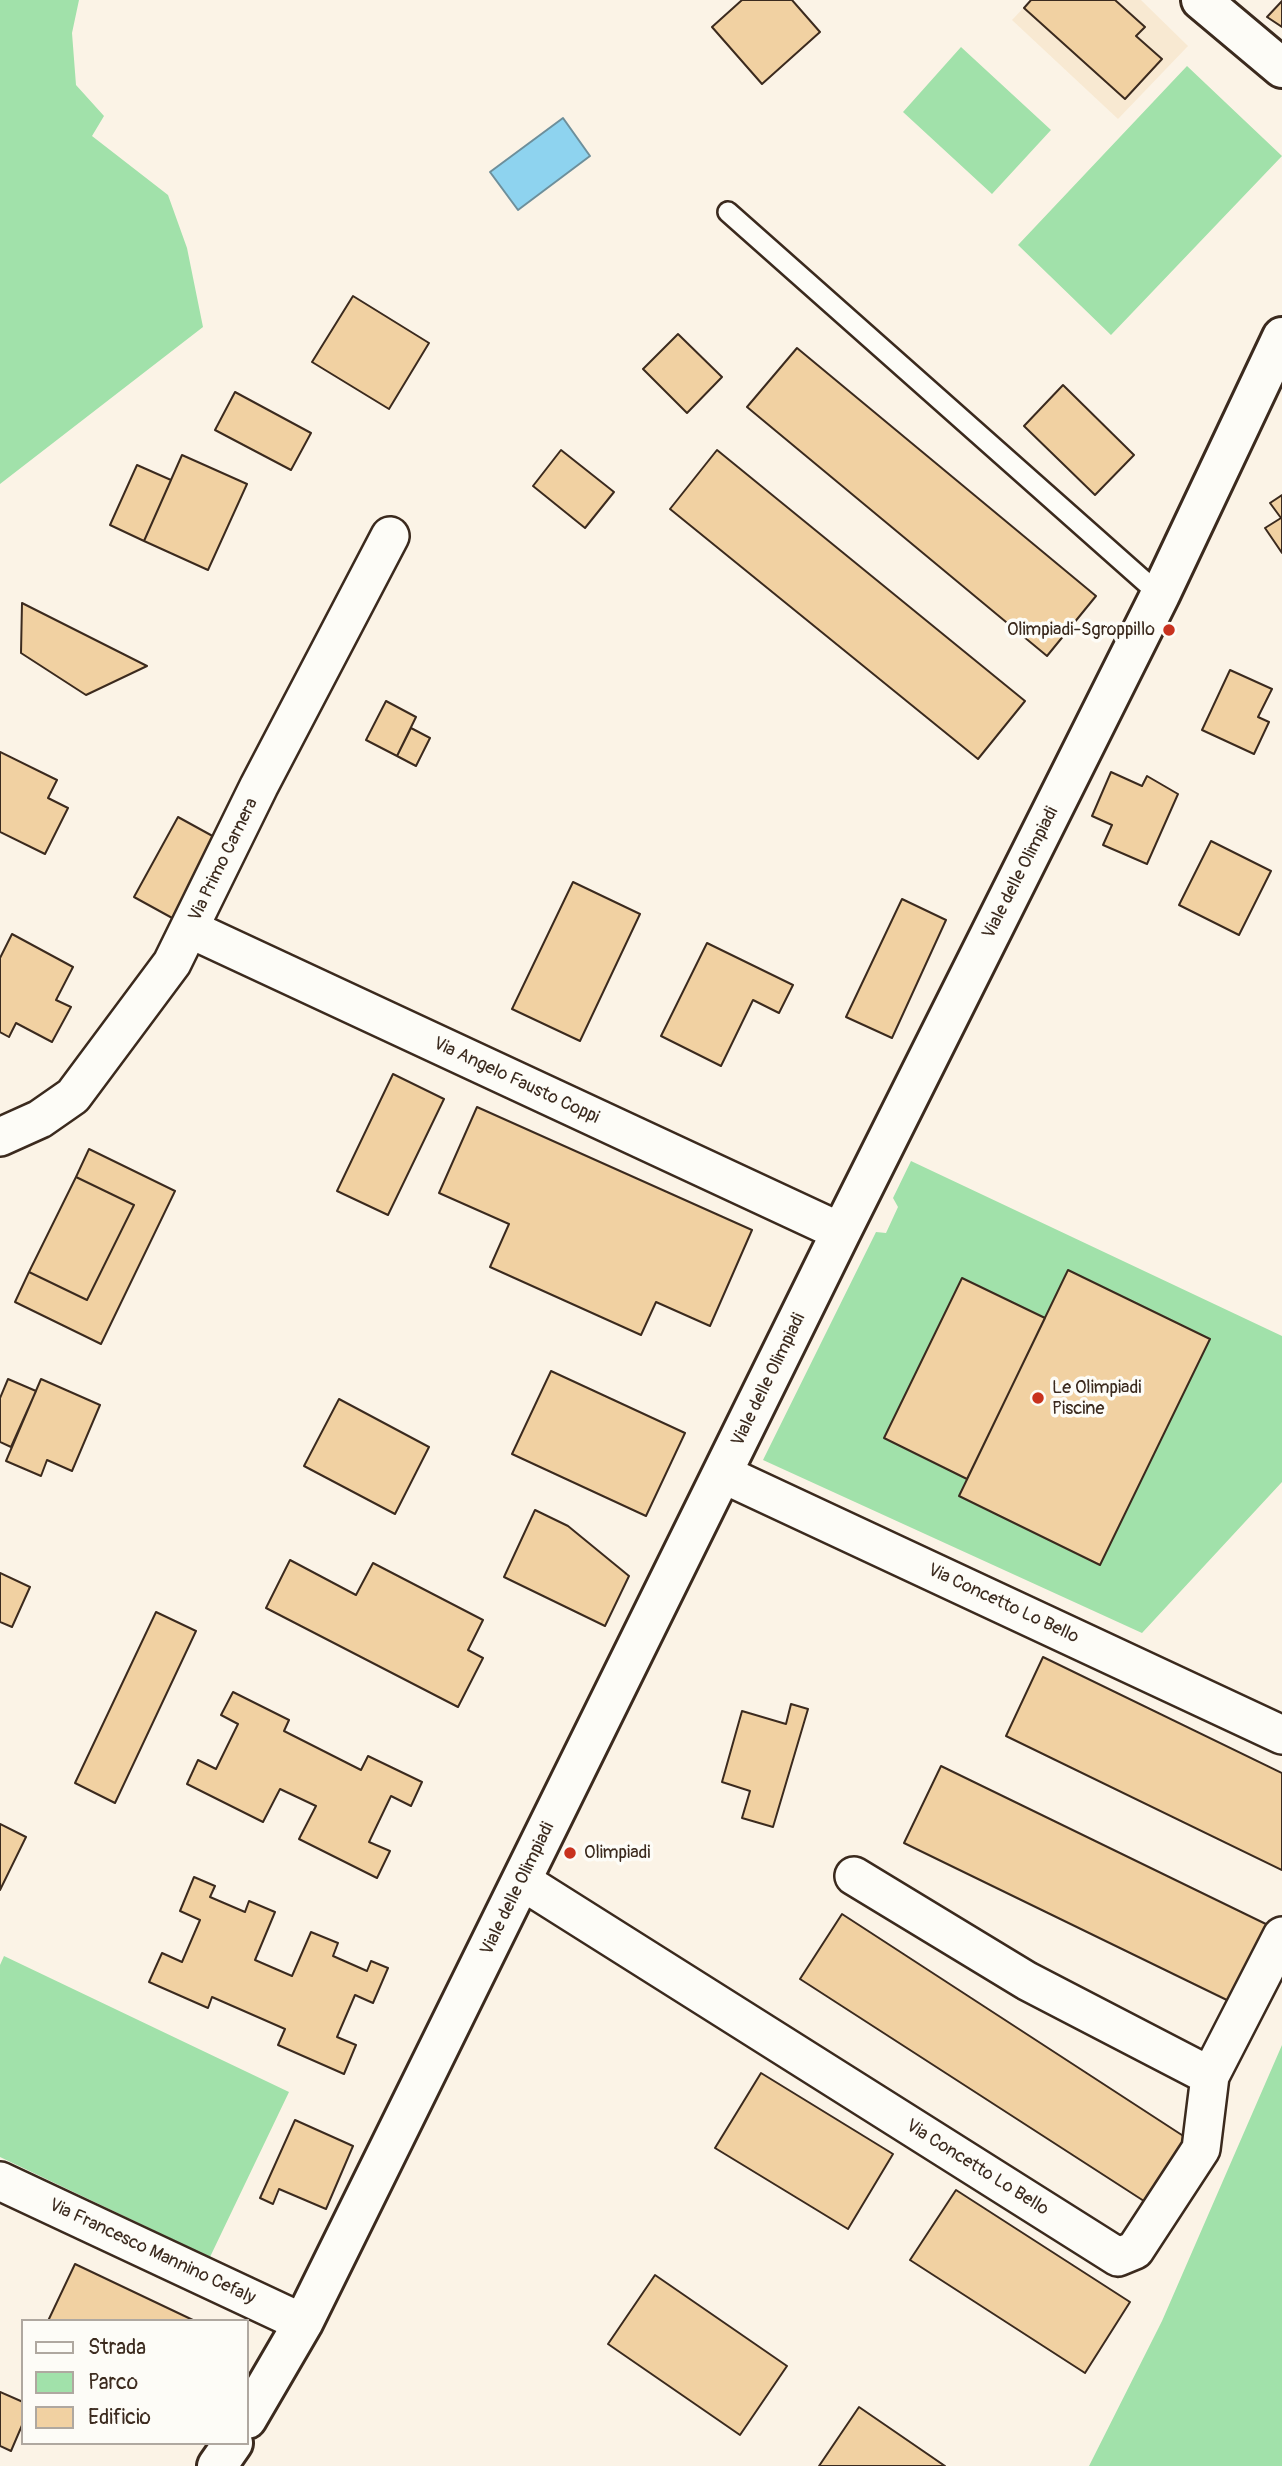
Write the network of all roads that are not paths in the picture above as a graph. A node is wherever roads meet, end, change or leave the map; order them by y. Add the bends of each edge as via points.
1 (1201, 0) edge
2 (1282, 68) edge
3 (728, 212) dead end
4 (1282, 337) edge
5 (390, 536) dead end
6 (1160, 595) junction
7 (190, 929) junction
8 (0, 1137) edge
9 (841, 1232) junction
10 (723, 1474) junction
11 (1282, 1735) edge
12 (854, 1876) dead end
13 (522, 1881) junction
14 (1282, 1936) edge
15 (1210, 2076) junction
16 (0, 2181) edge
17 (303, 2323) junction
18 (248, 2417) edge
19 (232, 2445) edge
20 (217, 2466) edge

1 - 2 street
3 - 6 lane
4 - 6 street, Viale delle Olimpiadi
5 - 7 street, Via Primo Carnera
6 - 9 street, Viale delle Olimpiadi
7 - 8 street, Via Primo Carnera via 172,963 73,1096 40,1119
7 - 9 street, Via Angelo Fausto Coppi
9 - 10 street, Viale delle Olimpiadi
10 - 11 street, Via Concetto Lo Bello
10 - 13 street, Viale delle Olimpiadi
12 - 15 street via 1027,1981
13 - 15 street, Via Concetto Lo Bello via 1118,2257 1135,2250 1201,2149
13 - 17 street, Viale delle Olimpiadi
14 - 15 street, Via Concetto Lo Bello
16 - 17 street, Via Francesco Mannino Cefaly
17 - 18 street, Viale delle Olimpiadi
19 - 20 street

